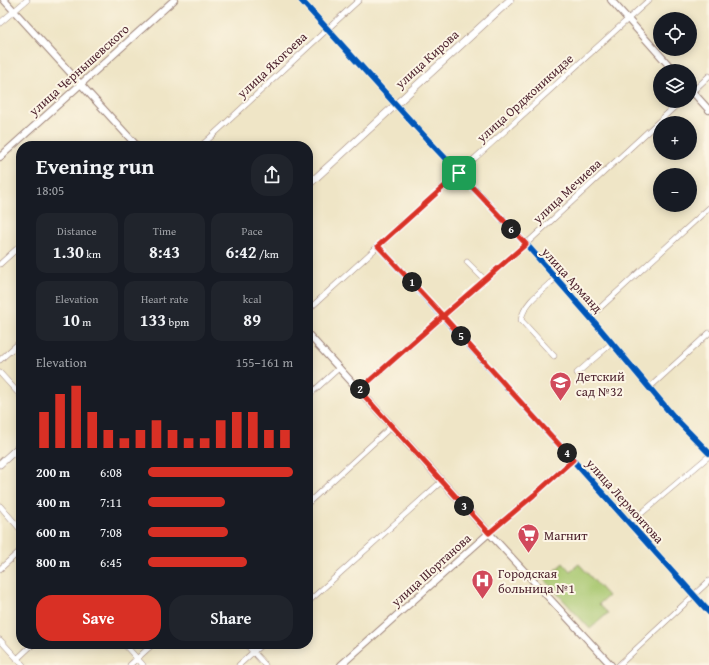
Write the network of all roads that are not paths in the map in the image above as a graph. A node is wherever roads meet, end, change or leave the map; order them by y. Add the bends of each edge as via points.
1 (4, 0) edge
2 (27, 0) edge
3 (174, 0) edge
4 (301, 0) edge
5 (359, 0) edge
6 (510, 0) edge
7 (611, 0) edge
8 (649, 0) edge
9 (14, 12) junction
10 (628, 19) junction
11 (0, 23) edge
12 (328, 29) junction
13 (668, 64) edge
14 (709, 76) edge
15 (80, 84) junction
16 (697, 86) edge
17 (697, 97) edge
18 (395, 104) junction
19 (673, 108) edge
20 (709, 110) edge
21 (17, 141) edge
22 (130, 141) edge
23 (206, 141) edge
24 (16, 142) edge
25 (0, 156) edge
26 (459, 173) junction
27 (313, 180) edge
28 (709, 208) edge
29 (526, 244) junction
30 (378, 246) junction
31 (16, 250) edge
32 (467, 262) dead end
33 (0, 264) edge
34 (556, 278) junction
35 (485, 280) junction
36 (313, 305) edge
37 (443, 316) junction
38 (590, 317) junction
39 (709, 333) edge
40 (313, 339) edge
41 (612, 343) junction
42 (16, 346) edge
43 (554, 356) dead end
44 (0, 360) edge
45 (339, 368) junction
46 (0, 373) edge
47 (577, 373) dead end
48 (649, 388) junction
49 (359, 390) junction
50 (16, 391) edge
51 (313, 391) edge
52 (392, 426) junction
53 (16, 449) edge
54 (709, 454) edge
55 (573, 460) junction
56 (0, 464) edge
57 (442, 481) junction
58 (313, 497) edge
59 (0, 506) edge
60 (630, 523) junction
61 (16, 524) edge
62 (489, 533) junction
63 (16, 555) edge
64 (0, 569) edge
65 (709, 581) edge
66 (694, 595) junction
67 (313, 597) edge
68 (709, 612) edge
69 (0, 640) edge
70 (28, 649) edge
71 (129, 649) edge
72 (147, 649) edge
73 (250, 649) edge
74 (256, 649) edge
75 (253, 652) junction
76 (137, 658) junction
77 (17, 659) junction
78 (23, 665) edge
79 (130, 665) edge
80 (143, 665) edge
81 (239, 665) edge
82 (265, 665) edge
83 (341, 665) edge
84 (612, 665) edge
85 (619, 665) edge

1 - 9 street
2 - 9 street
3 - 15 street, улица Чернышевского
4 - 12 street, улица Арманд
5 - 12 street, улица Яхогоева
6 - 18 main road, улица Кирова
7 - 10 street
8 - 10 street, улица Орджоникидзе
9 - 11 street
9 - 15 street
10 - 13 street
10 - 26 street, улица Орджоникидзе
12 - 18 street, улица Арманд
12 - 23 street, улица Яхогоева
14 - 16 street
15 - 21 street, улица Чернышевского
15 - 22 street
17 - 20 street
18 - 26 street, улица Арманд
18 - 27 main road, улица Кирова
19 - 29 street, улица Мечиева
24 - 25 street, улица Чернышевского
26 - 29 street, улица Арманд
26 - 30 street, улица Орджоникидзе
28 - 38 street
29 - 34 street, улица Арманд
29 - 35 street, улица Мечиева
30 - 36 street, улица Орджоникидзе
30 - 37 street, улица Лермонтова
31 - 33 street
32 - 35 street
34 - 38 street, улица Арманд
34 - 43 street via 532,300 524,310 521,320
35 - 37 street, улица Мечиева
37 - 49 street, улица Мечиева
37 - 55 street, улица Лермонтова
38 - 41 street, улица Арманд
39 - 48 street
40 - 45 street
41 - 47 street
41 - 48 street, улица Арманд
42 - 44 street
45 - 49 street
45 - 51 street
46 - 50 street
48 - 54 street, улица Арманд
49 - 52 street
52 - 57 street
52 - 58 street
53 - 56 main road
54 - 60 street
55 - 60 street, улица Лермонтова
55 - 62 street, улица Шортанова
57 - 62 street
57 - 67 street
59 - 61 street
60 - 66 street, улица Лермонтова
62 - 83 street, улица Шортанова
62 - 84 street
63 - 64 street
65 - 66 street
66 - 68 street, улица Лермонтова
66 - 85 street
69 - 77 street
70 - 77 street
71 - 76 street
72 - 76 street
73 - 75 street
74 - 75 street
75 - 81 street
75 - 82 street
76 - 79 street
76 - 80 street
77 - 78 street

